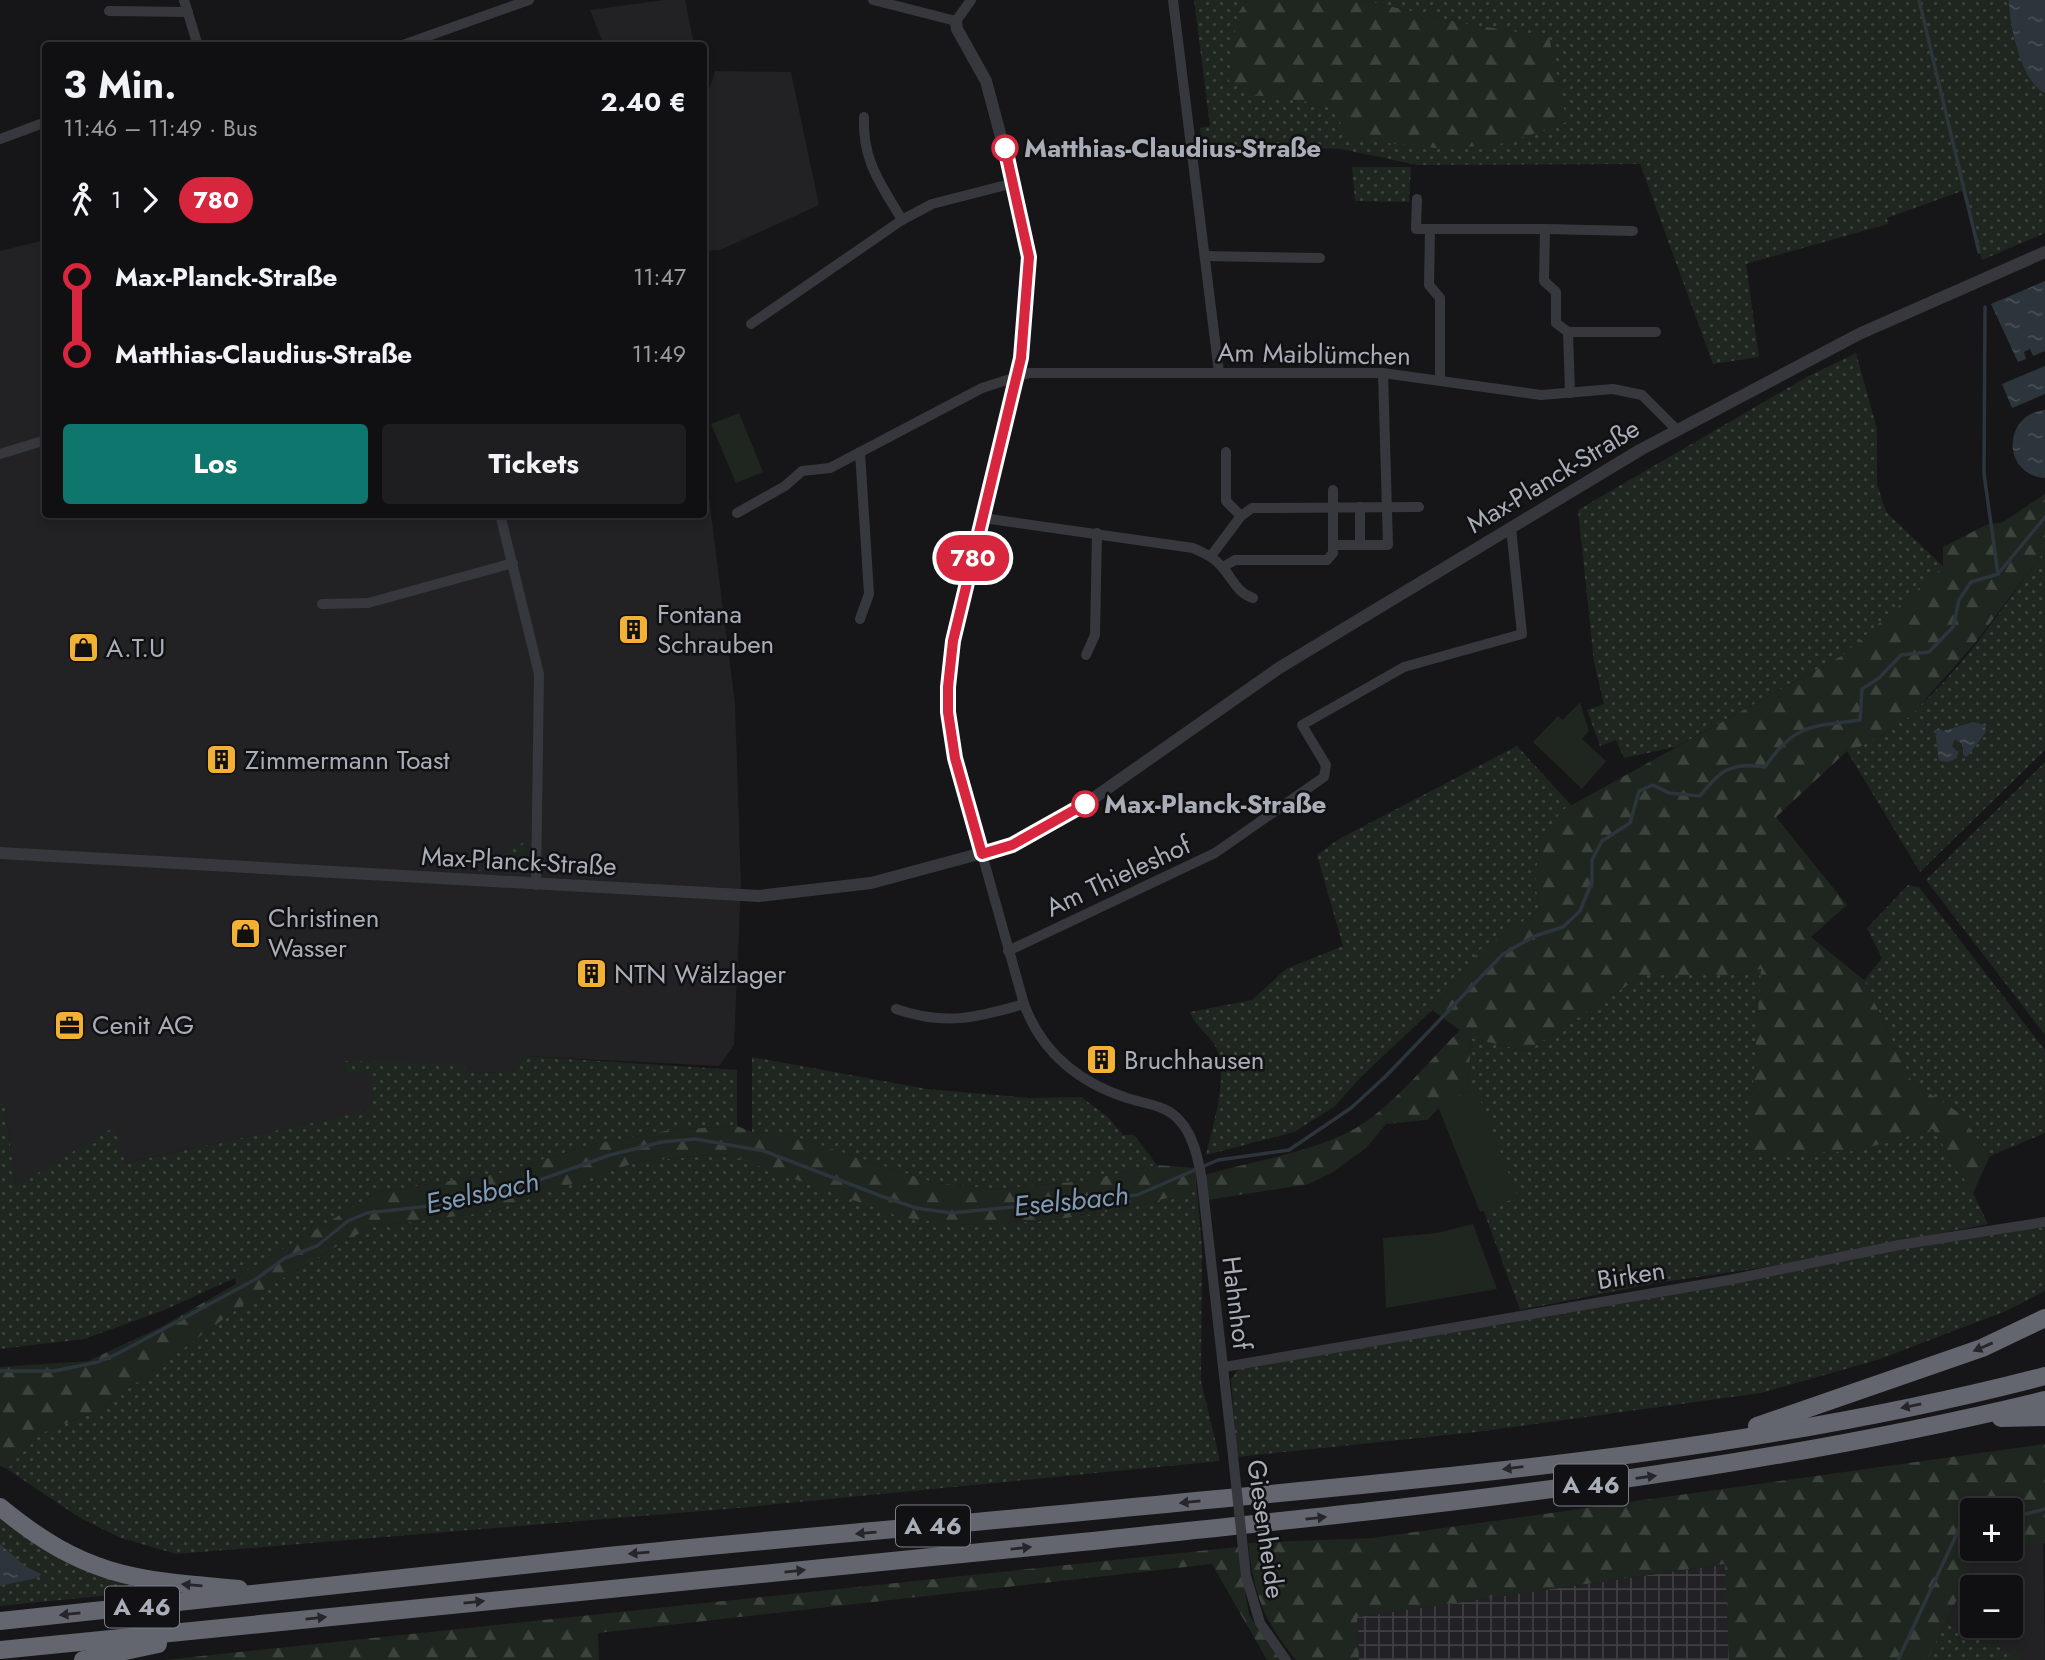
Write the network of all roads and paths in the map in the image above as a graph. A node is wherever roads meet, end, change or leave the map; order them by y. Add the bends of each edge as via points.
1 (184, 0) edge
2 (530, 0) edge
3 (873, 0) edge
4 (971, 0) edge
5 (1173, 0) edge
6 (109, 11) dead end
7 (188, 12) junction
8 (956, 21) junction
9 (197, 42) edge
10 (411, 42) edge
11 (864, 117) dead end
12 (42, 123) edge
13 (0, 139) edge
14 (1014, 183) junction
15 (1416, 199) dead end
16 (902, 220) junction
17 (1430, 229) junction
18 (1545, 229) junction
19 (1633, 231) dead end
20 (2045, 252) edge
21 (1205, 256) junction
22 (1320, 258) dead end
23 (751, 324) dead end
24 (1568, 332) junction
25 (1656, 332) dead end
26 (1219, 373) junction
27 (1383, 373) junction
28 (1018, 375) junction
29 (1440, 380) junction
30 (1570, 393) junction
31 (1677, 430) junction
32 (42, 441) edge
33 (860, 452) junction
34 (1226, 452) dead end
35 (0, 454) edge
36 (1333, 490) dead end
37 (1333, 507) junction
38 (1360, 507) junction
39 (1386, 507) junction
40 (1419, 507) dead end
41 (737, 513) dead end
42 (1241, 516) junction
43 (501, 518) edge
44 (983, 518) junction
45 (1511, 528) junction
46 (1097, 533) junction
47 (1333, 545) junction
48 (1360, 545) junction
49 (1211, 556) junction
50 (513, 563) junction
51 (1223, 567) junction
52 (1254, 598) dead end
53 (323, 604) dead end
54 (860, 619) dead end
55 (1086, 655) dead end
56 (0, 853) edge
57 (982, 854) junction
58 (536, 885) junction
59 (1008, 951) junction
60 (1024, 1004) junction
61 (896, 1009) dead end
62 (2045, 1222) edge
63 (2045, 1318) edge
64 (1224, 1367) junction
65 (2045, 1376) edge
66 (2045, 1400) edge
67 (2045, 1417) edge
68 (1952, 1420) junction
69 (1231, 1438) joint
70 (1704, 1444) junction
71 (0, 1507) edge
72 (284, 1592) junction
73 (0, 1621) edge
74 (248, 1625) junction
75 (0, 1650) edge
76 (83, 1660) edge
77 (1286, 1660) edge

1 - 7 street
2 - 10 street
3 - 8 street
4 - 8 street
5 - 21 street
6 - 7 street
7 - 9 street
8 - 14 street via 986,81
11 - 16 street via 867,159
12 - 13 street
14 - 16 street via 932,204
14 - 28 street via 1029,257
15 - 17 street via 1416,229
16 - 23 street
17 - 18 street
17 - 29 street via 1429,285 1440,298
18 - 19 street
18 - 24 street via 1544,281 1556,292 1556,324
20 - 31 street, Max-Planck-Straße via 1858,334
21 - 22 street
21 - 26 street
24 - 25 street
24 - 30 street
26 - 27 street, Am Maiblümchen
26 - 28 street, Am Maiblümchen
27 - 29 street, Am Maiblümchen
27 - 39 street
28 - 33 street, Am Maiblümchen via 982,388
28 - 44 street
29 - 30 street, Am Maiblümchen via 1541,395
30 - 31 street, Am Maiblümchen via 1613,389 1642,395
31 - 45 street, Max-Planck-Straße
32 - 35 street
33 - 41 street, Am Maiblümchen via 830,468 802,471
33 - 54 street via 869,594
34 - 42 street via 1226,501
36 - 37 street
37 - 38 street
37 - 42 street via 1252,508
37 - 47 street
38 - 39 street
38 - 48 street
39 - 40 street
39 - 48 street via 1388,545
42 - 49 street
43 - 50 street
44 - 46 street
44 - 57 street via 953,641 948,712 955,758
45 - 57 street, Max-Planck-Straße via 1279,668 1088,802 1012,845
45 - 59 street, Am Thieleshof via 1522,634 1404,667 1302,725 1326,765 1324,777 1215,853
46 - 49 street via 1175,544
46 - 55 street via 1095,635
47 - 48 street
47 - 51 street via 1327,560 1235,560
49 - 51 street
50 - 53 street via 368,603
50 - 58 street via 540,684
51 - 52 street via 1240,593
56 - 58 street, Max-Planck-Straße
57 - 58 street, Max-Planck-Straße via 894,878 787,895
57 - 59 street, Hahnhof
59 - 60 street, Hahnhof
60 - 61 street via 970,1019 925,1019
60 - 64 street, Hahnhof via 1042,1041 1073,1073 1127,1098 1164,1108 1180,1121 1199,1161
62 - 64 street, Birken
63 -> 70 highway via 1982,1348
64 - 69 street, Hahnhof
65 -> 70 highway, A 46 via 1884,1412
66 - 68 highway, A 46
67 - 68 highway
74 -> 68 highway, A 46 via 1476,1499 1697,1469
69 - 77 street, Giesenheide, bridge via 1246,1576 1260,1623
70 -> 72 highway, A 46 via 1386,1482
72 -> 71 highway via 125,1576 50,1545
72 -> 73 highway, A 46
74 - 75 highway, A 46
74 - 76 highway

